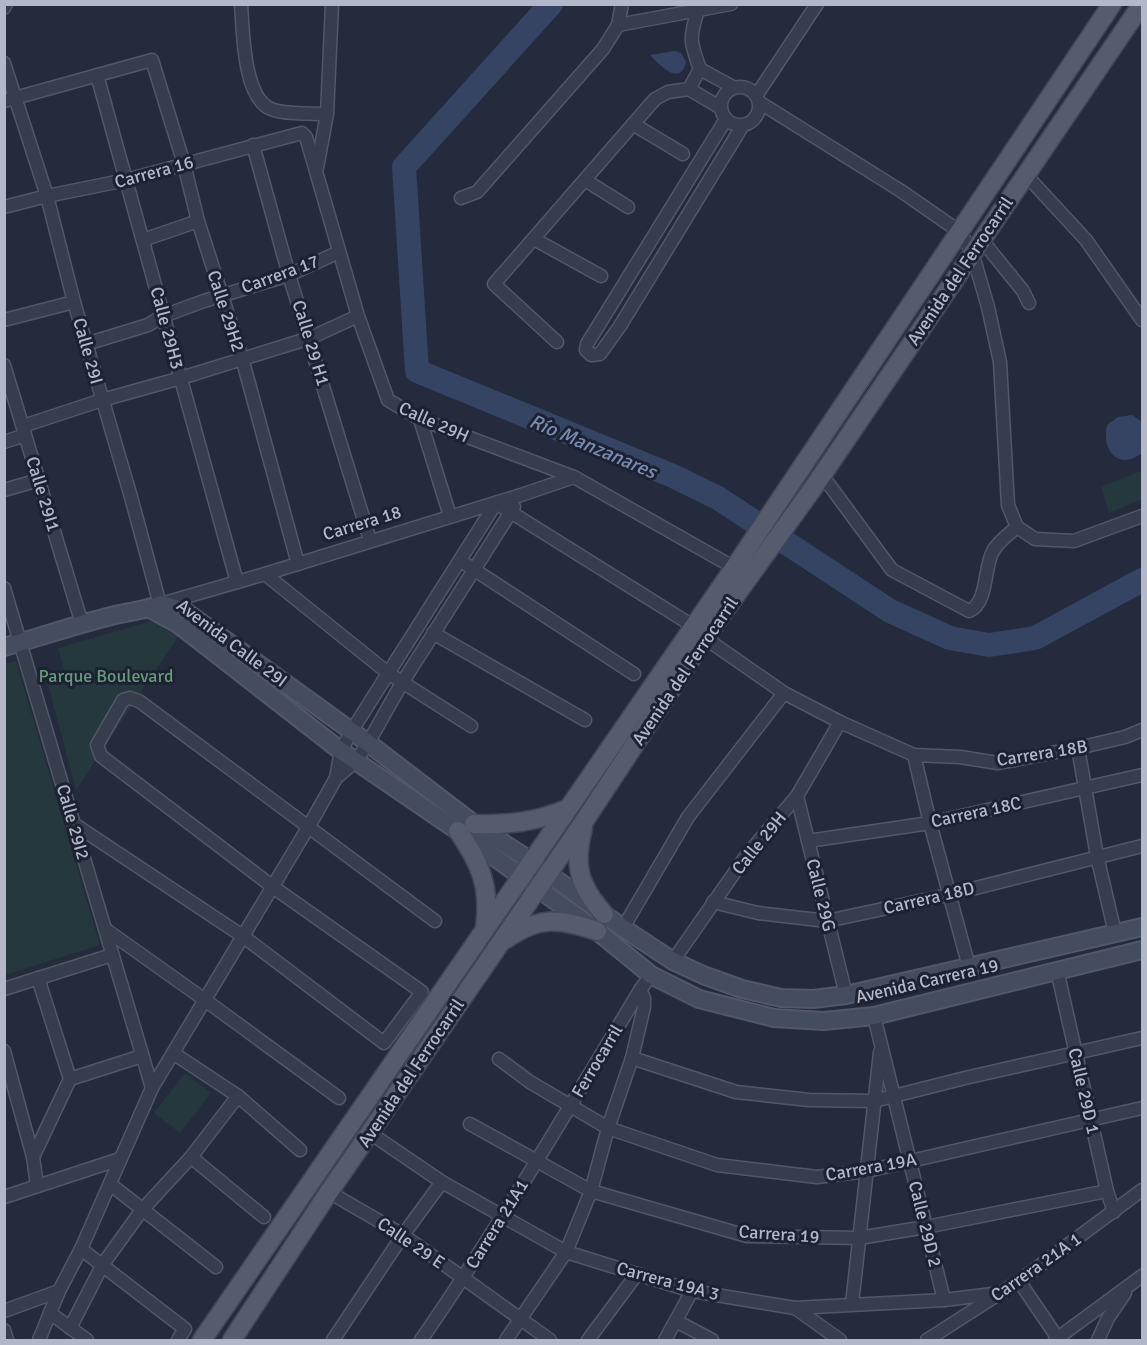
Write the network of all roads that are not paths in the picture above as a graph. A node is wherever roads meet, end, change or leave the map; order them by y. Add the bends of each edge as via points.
1 (241, 4) edge
2 (332, 4) edge
3 (622, 4) edge
4 (731, 4) edge
5 (817, 4) edge
6 (1112, 4) edge
7 (1142, 4) edge
8 (698, 10) junction
9 (618, 25) junction
10 (4, 63) edge
11 (700, 69) junction
12 (97, 75) junction
13 (733, 87) junction
14 (689, 89) junction
15 (758, 99) junction
16 (10, 100) edge
17 (723, 113) junction
18 (327, 114) junction
19 (633, 124) junction
20 (743, 125) junction
21 (302, 133) joint
22 (253, 145) junction
23 (683, 154) dead end
24 (184, 164) junction
25 (317, 172) junction
26 (1026, 175) junction
27 (126, 180) junction
28 (585, 180) junction
29 (47, 196) junction
30 (461, 198) dead end
31 (4, 207) edge
32 (628, 207) dead end
33 (198, 221) junction
34 (960, 232) junction
35 (534, 239) junction
36 (143, 240) junction
37 (976, 246) junction
38 (339, 252) junction
39 (289, 275) junction
40 (601, 276) dead end
41 (221, 295) junction
42 (74, 302) junction
43 (1029, 303) dead end
44 (163, 316) junction
45 (358, 316) junction
46 (4, 320) edge
47 (1143, 320) edge
48 (310, 338) junction
49 (557, 342) dead end
50 (86, 344) junction
51 (242, 358) junction
52 (4, 365) edge
53 (181, 378) junction
54 (8, 390) edge
55 (102, 400) junction
56 (420, 419) junction
57 (24, 431) junction
58 (4, 442) edge
59 (574, 477) junction
60 (819, 479) junction
61 (39, 480) junction
62 (4, 490) edge
63 (521, 495) junction
64 (496, 503) junction
65 (511, 512) junction
66 (450, 516) junction
67 (1143, 516) edge
68 (1017, 527) junction
69 (370, 540) junction
70 (460, 560) junction
71 (737, 563) junction
72 (298, 564) junction
73 (474, 569) junction
74 (265, 574) junction
75 (237, 582) junction
76 (4, 588) edge
77 (158, 609) junction
78 (82, 624) junction
79 (699, 632) junction
80 (433, 633) junction
81 (13, 645) edge
82 (388, 673) junction
83 (634, 674) dead end
84 (402, 683) junction
85 (784, 693) junction
86 (585, 720) dead end
87 (840, 722) junction
88 (471, 726) dead end
89 (1143, 730) edge
90 (351, 732) junction
91 (368, 743) junction
92 (1078, 748) junction
93 (341, 752) junction
94 (915, 755) junction
95 (356, 761) junction
96 (1143, 775) edge
97 (336, 778) junction
98 (1086, 789) junction
99 (797, 796) junction
100 (567, 809) junction
101 (585, 820) junction
102 (930, 823) junction
103 (74, 824) junction
104 (309, 826) junction
105 (466, 827) junction
106 (808, 842) junction
107 (1143, 846) edge
108 (1097, 856) junction
109 (531, 861) junction
110 (520, 877) junction
111 (542, 882) junction
112 (273, 887) junction
113 (948, 895) junction
114 (713, 902) junction
115 (435, 921) dead end
116 (828, 921) junction
117 (600, 922) junction
118 (1143, 927) edge
119 (623, 928) junction
120 (105, 929) junction
121 (485, 931) junction
122 (1115, 933) junction
123 (244, 937) junction
124 (500, 944) junction
125 (1143, 950) edge
126 (112, 956) junction
127 (673, 961) junction
128 (969, 967) junction
129 (1057, 970) junction
130 (651, 975) junction
131 (38, 978) junction
132 (4, 989) edge
133 (640, 990) junction
134 (846, 995) junction
135 (205, 1000) junction
136 (874, 1016) junction
137 (1143, 1038) edge
138 (880, 1043) junction
139 (4, 1051) edge
140 (173, 1053) junction
141 (1075, 1055) junction
142 (142, 1056) junction
143 (632, 1058) junction
144 (500, 1059) dead end
145 (70, 1079) junction
146 (152, 1088) junction
147 (10, 1093) edge
148 (238, 1096) junction
149 (894, 1096) junction
150 (339, 1098) dead end
151 (874, 1101) junction
152 (570, 1106) junction
153 (1143, 1108) edge
154 (1091, 1119) junction
155 (470, 1124) dead end
156 (608, 1128) junction
157 (370, 1133) junction
158 (300, 1150) dead end
159 (33, 1157) junction
160 (191, 1157) junction
161 (120, 1159) junction
162 (536, 1160) junction
163 (910, 1160) junction
164 (867, 1171) junction
165 (442, 1182) junction
166 (110, 1184) junction
167 (37, 1185) junction
168 (1143, 1190) edge
169 (591, 1191) junction
170 (1107, 1191) junction
171 (329, 1192) junction
172 (4, 1197) edge
173 (142, 1210) junction
174 (1114, 1212) junction
175 (264, 1216) dead end
176 (501, 1217) junction
177 (926, 1227) junction
178 (403, 1235) junction
179 (859, 1238) junction
180 (81, 1249) junction
181 (566, 1252) junction
182 (103, 1264) junction
183 (216, 1267) dead end
184 (637, 1274) junction
185 (463, 1279) junction
186 (1139, 1279) edge
187 (1019, 1281) junction
188 (59, 1291) junction
189 (692, 1291) junction
190 (1001, 1293) junction
191 (944, 1299) junction
192 (852, 1304) junction
193 (795, 1308) junction
194 (4, 1311) edge
195 (50, 1313) junction
196 (521, 1319) junction
197 (676, 1321) junction
198 (69, 1328) junction
199 (4, 1330) edge
200 (1057, 1340) edge
201 (7, 1341) edge
202 (39, 1341) edge
203 (87, 1341) edge
204 (178, 1341) edge
205 (202, 1341) edge
206 (232, 1341) edge
207 (333, 1341) edge
208 (421, 1341) edge
209 (506, 1341) edge
210 (550, 1341) edge
211 (588, 1341) edge
212 (665, 1341) edge
213 (712, 1341) edge
214 (840, 1341) edge
215 (927, 1341) edge
216 (1098, 1341) edge

1 - 18 street via 243,49 262,104 272,110
2 - 18 street
3 - 9 street
4 - 8 street
5 - 15 street
6 - 34 main road, Avenida del Ferrocarril
7 - 26 main road, Avenida del Ferrocarril
8 - 9 street
8 - 11 street via 691,46
9 - 30 street via 603,49 477,192
10 - 16 street, Calle 29I
11 - 13 street
11 - 14 street
12 - 16 street
12 - 24 street, Calle 29H2 via 152,60
12 - 27 street, Calle 29H3
13 - 15 street via 746,87
13 - 17 street via 723,96
14 - 17 street
14 - 19 street via 668,92 655,99
15 - 20 street via 757,114
15 - 34 street
16 - 29 street, Calle 29I
17 - 20 street via 736,125
17 - 20 street via 587,344 591,355 600,354 620,326
18 - 25 street
19 - 23 street
19 - 28 street
21 - 22 street, Carrera 16
21 - 25 street, Calle 29H
22 - 24 street, Carrera 16
22 - 39 street, Calle 29 H1
24 - 27 street, Carrera 16
24 - 33 street, Calle 29H2
25 - 38 street, Calle 29H
26 - 37 main road, Avenida del Ferrocarril
26 - 47 street via 1086,240
27 - 29 street, Carrera 16
27 - 36 street, Calle 29H3
28 - 32 street
28 - 35 street
29 - 31 street, Carrera 16
29 - 42 street, Calle 29I
33 - 36 street
33 - 41 street, Calle 29H2
34 - 37 street
34 - 71 main road, Avenida del Ferrocarril
35 - 40 street
35 - 49 street via 495,284
36 - 44 street, Calle 29H3
37 - 43 street via 1023,291
37 - 60 main road, Avenida del Ferrocarril
37 - 68 street via 1000,362 1008,505
38 - 39 street, Carrera 17
38 - 45 street, Calle 29H
39 - 41 street, Carrera 17
39 - 48 street, Calle 29 H1
41 - 44 street, Carrera 17
41 - 51 street, Calle 29H2
42 - 46 street
42 - 50 street, Calle 29I
44 - 50 street, Carrera 17 via 148,325
44 - 53 street, Calle 29H3
45 - 48 street
45 - 56 street, Calle 29H via 388,400
48 - 51 street
48 - 69 street, Calle 29 H1
50 - 55 street, Calle 29I
51 - 53 street
51 - 72 street, Calle 29H2
52 - 54 street, Calle 29I1
53 - 55 street
53 - 75 street, Calle 29H3
54 - 57 street, Calle 29I1
55 - 57 street
55 - 77 street, Calle 29I
56 - 59 street, Calle 29H
56 - 66 street
57 - 58 street
57 - 61 street, Calle 29I1
59 - 63 street, Carrera 18
59 - 71 street, Calle 29H
60 - 68 street via 892,570 969,611 983,592 993,551
60 - 79 main road, Avenida del Ferrocarril via 753,572
61 - 62 street
61 - 78 street, Calle 29I1
63 - 64 street, Carrera 18
63 - 65 street
64 - 65 street, Carrera 18B
64 - 66 street, Carrera 18
64 - 70 street
65 - 73 street
65 - 79 street, Carrera 18B
66 - 69 street, Carrera 18
67 - 68 street via 1074,541 1035,539
69 - 72 street, Carrera 18
70 - 73 street
70 - 82 street
71 - 79 main road, Avenida del Ferrocarril
72 - 74 street, Carrera 18
73 - 80 street
73 - 83 street
74 - 75 street, Carrera 18
74 - 82 street
75 - 77 street, Carrera 18
76 - 81 street, Calle 29I2
77 - 78 main road, Carrera 18
77 - 90 main road, Avenida Calle 29I via 185,611
77 - 93 main road, Avenida Calle 29I
78 - 81 main road, Carrera 18
79 - 85 street, Carrera 18B
79 - 100 main road, Avenida del Ferrocarril
79 - 101 main road, Avenida del Ferrocarril
80 - 84 street
80 - 86 street
81 - 103 street, Calle 29I2
82 - 84 street
82 - 90 street
84 - 88 street
84 - 91 street
85 - 87 street, Carrera 18B
85 - 119 street via 688,817
87 - 94 street, Carrera 18B
87 - 99 street, Calle 29H
89 - 92 street, Carrera 18B
90 - 91 main road, Avenida Calle 29I
90 - 93 street
91 - 95 street
91 - 105 main road, Avenida Calle 29I
92 - 94 street, Carrera 18B via 998,763
92 - 98 street
93 - 95 main road, Avenida Calle 29I
93 - 97 street
94 - 102 street
95 - 97 street
95 - 105 main road, Avenida Calle 29I
96 - 98 street, Carrera 18C
97 - 104 street
98 - 102 street, Carrera 18C
98 - 108 street
99 - 106 street, Calle 29G
99 - 114 street, Calle 29H
100 - 105 main road via 533,821
100 - 109 main road, Avenida del Ferrocarril
101 - 111 main road, Avenida del Ferrocarril
101 - 117 main road via 577,862 580,881
102 - 106 street, Carrera 18C
102 - 113 street
103 - 120 street, Calle 29I2
103 - 123 street
104 - 112 street
104 - 112 street via 139,701 123,700 97,745 101,756
104 - 115 street
105 - 109 main road, Avenida Calle 29I
105 - 110 main road, Avenida Calle 29I
105 - 121 main road via 487,894
106 - 116 street, Calle 29G
107 - 108 street, Carrera 18D
108 - 113 street, Carrera 18D
108 - 122 street
109 - 110 main road, Avenida del Ferrocarril
109 - 111 main road, Avenida Calle 29I
110 - 111 main road, Avenida Calle 29I
110 - 121 main road, Avenida del Ferrocarril
111 - 117 main road, Avenida Carrera 19
111 - 124 main road, Avenida del Ferrocarril
112 - 123 street
112 - 123 street via 422,992 384,1043
113 - 116 street, Carrera 18D
113 - 128 street
114 - 116 street, Carrera 18D via 758,913
114 - 127 street, Calle 29H
116 - 134 street, Calle 29G
117 - 119 main road, Avenida Carrera 19
117 - 124 main road via 552,920 518,931
117 - 130 main road, Avenida Carrera 19
118 - 122 main road, Avenida Carrera 19
119 - 127 main road, Avenida Carrera 19
120 - 126 street, Calle 29I2
120 - 135 street
121 - 205 main road, Avenida del Ferrocarril
122 - 128 main road, Avenida Carrera 19
123 - 135 street
124 - 157 main road, Avenida del Ferrocarril
125 - 129 main road, Avenida Carrera 19
126 - 131 street
126 - 142 street, Calle 29I2
127 - 134 main road, Avenida Carrera 19 via 703,975 781,998
128 - 134 main road, Avenida Carrera 19
129 - 136 main road, Avenida Carrera 19
129 - 141 street, Calle 29D 1
130 - 133 street, Ferrocarril
130 - 136 main road, Avenida Carrera 19 via 699,999 774,1018 824,1021
131 - 132 street
131 - 145 street
133 - 143 street via 644,1007
133 - 152 street, Ferrocarril
135 - 140 street
135 - 150 street
136 - 138 street, Calle 29D 2
137 - 141 street
138 - 149 street, Calle 29D 2
138 - 151 street, Calle 29D 2
139 - 147 street
140 - 146 street
140 - 148 street
141 - 149 street
141 - 154 street, Calle 29D 1
142 - 145 street
142 - 146 street
143 - 151 street via 736,1092 809,1100
143 - 156 street
144 - 152 street, Ferrocarril
145 - 159 street
146 - 161 street
147 - 159 street
148 - 158 street
148 - 160 street
149 - 151 street
149 - 163 street, Calle 29D 2
151 - 164 street, Calle 29D 2
152 - 156 street, Carrera 19A
152 - 162 street, Carrera 21A1
153 - 154 street, Carrera 19A
154 - 163 street, Carrera 19A
154 - 170 street, Calle 29D 1
155 - 162 street, Carrera 19
156 - 164 street, Carrera 19A via 717,1165 817,1177
156 - 169 street
157 - 165 street, Carrera 19A 3
157 - 171 main road, Avenida del Ferrocarril
159 - 167 street
160 - 173 street
160 - 175 street
161 - 166 street
161 - 167 street
162 - 169 street, Carrera 19
162 - 176 street, Carrera 21A1
163 - 164 street, Carrera 19A
163 - 177 street, Calle 29D 2
164 - 179 street, Calle 29D 2
165 - 176 street, Carrera 19A 3
165 - 178 street
166 - 173 street
166 - 180 street
167 - 172 street
168 - 174 street, Carrera 21A 1
169 - 179 street, Carrera 19 via 747,1236
169 - 181 street
170 - 174 street, Calle 29D 1
170 - 177 street, Carrera 19
171 - 178 street, Calle 29 E
171 - 206 main road, Avenida del Ferrocarril
173 - 182 street
173 - 183 street
174 - 187 street, Carrera 21A 1
176 - 181 street, Carrera 19A 3
176 - 185 street, Carrera 21A1
177 - 179 street, Carrera 19
177 - 191 street, Calle 29D 2
178 - 185 street, Calle 29 E
178 - 207 street
179 - 192 street, Calle 29D 2
180 - 182 street
180 - 188 street
181 - 184 street, Carrera 19A 3
181 - 196 street
182 - 198 street
182 - 204 street via 185,1329
184 - 189 street, Carrera 19A 3
184 - 211 street
185 - 196 street, Calle 29 E
185 - 208 street, Carrera 21A1
186 - 200 street
186 - 216 street via 1119,1300
187 - 190 street, Carrera 21A 1
187 - 200 street
188 - 194 street
188 - 195 street
189 - 193 street, Carrera 19A 3
189 - 197 street
190 - 191 street, Carrera 19A 3
190 - 215 street, Carrera 21A 1
191 - 192 street, Carrera 19A 3
192 - 193 street, Carrera 19A 3
193 - 214 street
195 - 198 street
195 - 202 street
196 - 209 street
196 - 210 street, Calle 29 E
197 - 212 street
197 - 213 street
198 - 203 street
199 - 201 street

